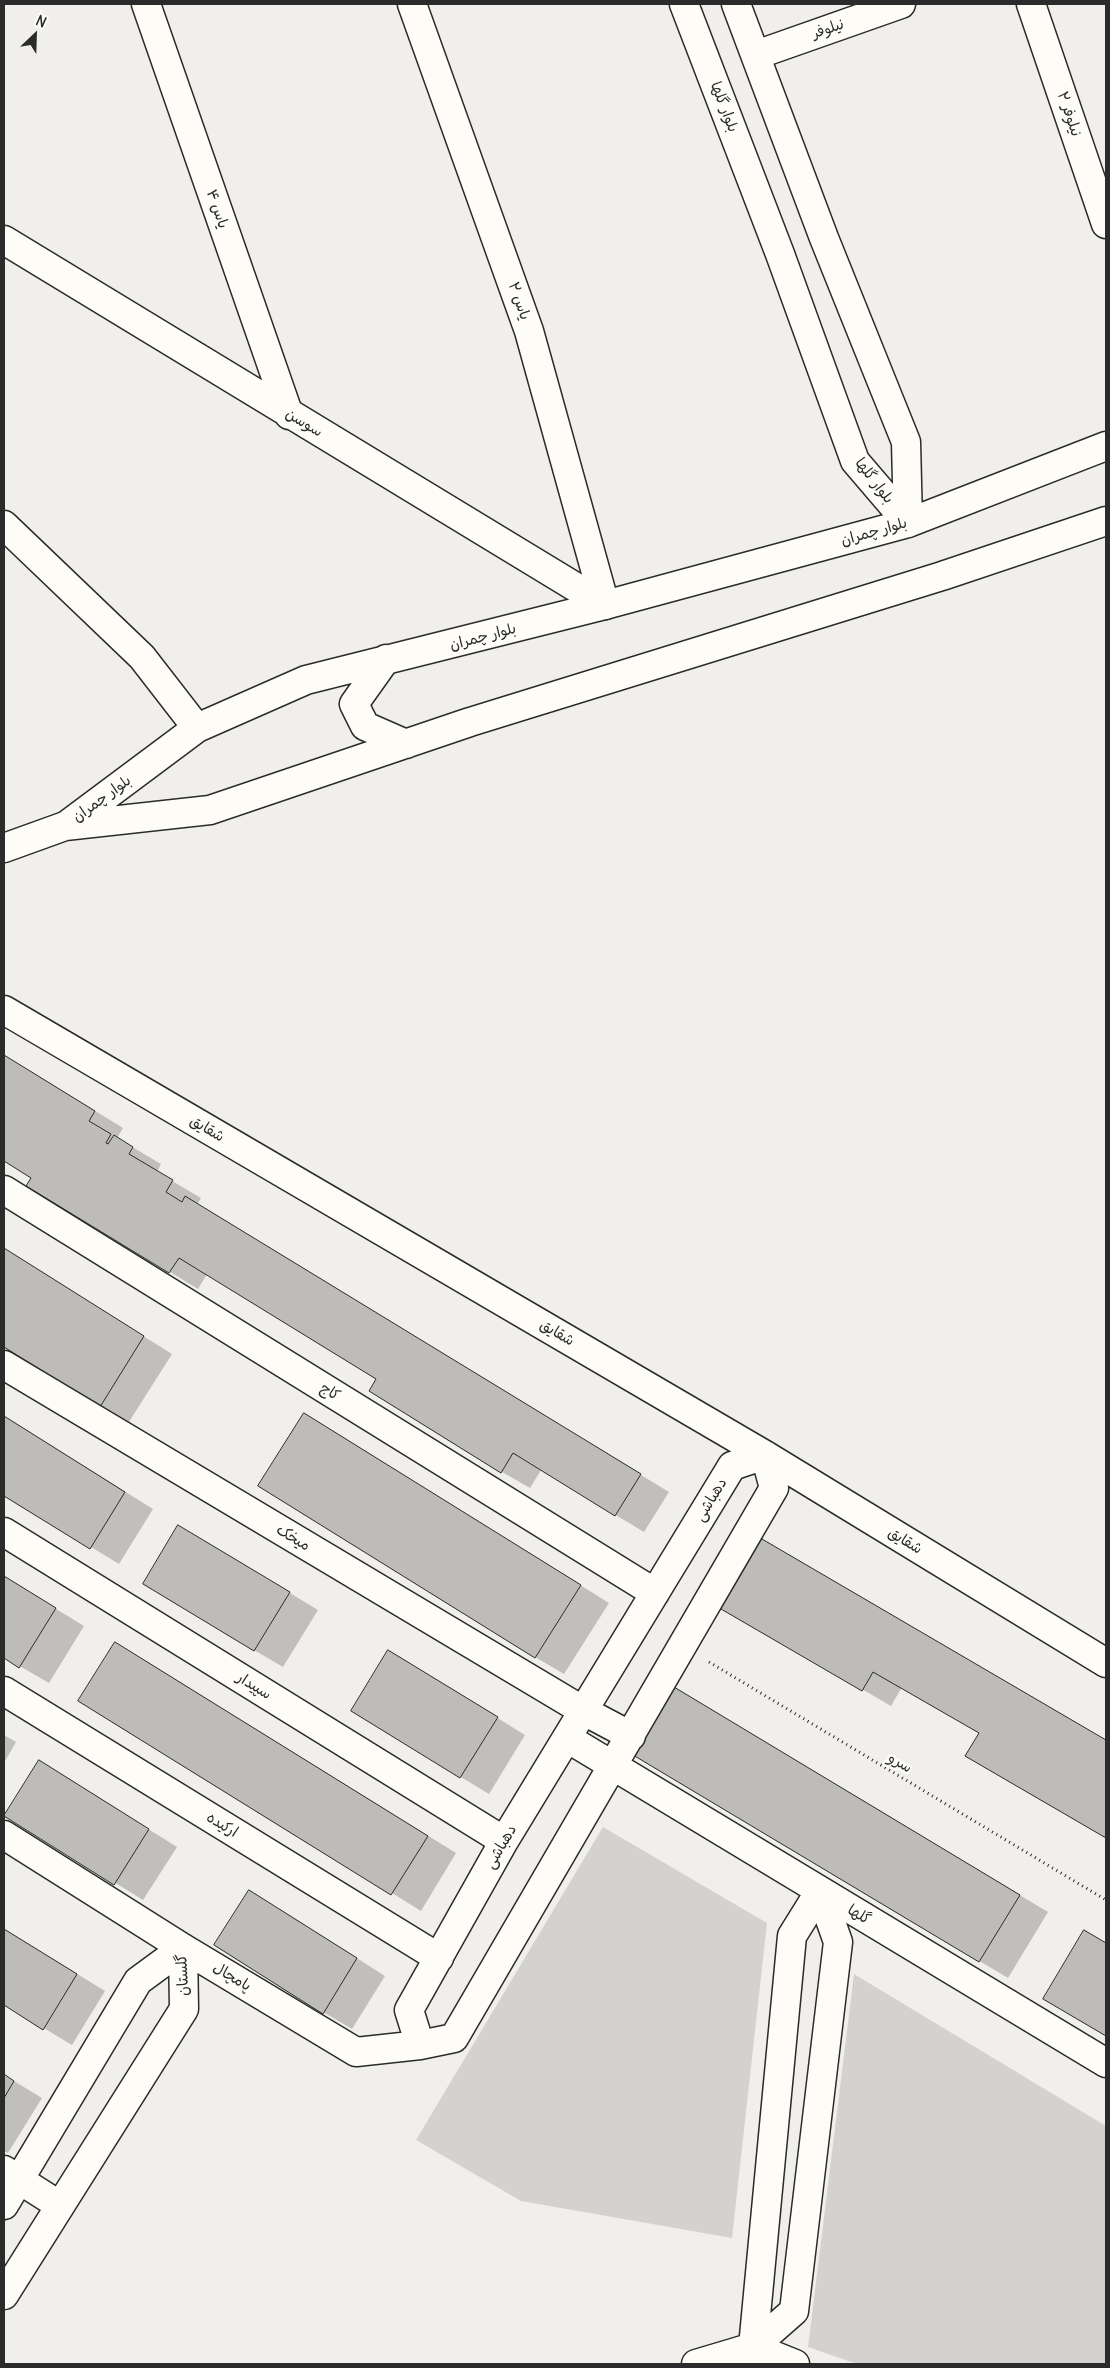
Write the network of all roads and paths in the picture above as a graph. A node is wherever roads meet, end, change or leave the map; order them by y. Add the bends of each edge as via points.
1 (146, 4) edge
2 (412, 4) edge
3 (684, 4) edge
4 (736, 4) edge
5 (901, 4) edge
6 (1031, 4) edge
7 (756, 54) junction
8 (1106, 224) edge
9 (4, 240) edge
10 (289, 414) junction
11 (1106, 446) edge
12 (1106, 521) edge
13 (908, 523) junction
14 (4, 525) edge
15 (605, 605) junction
16 (386, 659) junction
17 (197, 728) junction
18 (406, 744) junction
19 (65, 826) junction
20 (4, 848) edge
21 (4, 1010) edge
22 (4, 1190) edge
23 (4, 1365) edge
24 (765, 1455) junction
25 (4, 1532) edge
26 (655, 1593) junction
27 (683, 1646) junction
28 (1106, 1663) edge
29 (4, 1691) edge
30 (582, 1710) junction
31 (631, 1736) junction
32 (567, 1738) junction
33 (614, 1766) junction
34 (4, 1835) edge
35 (504, 1841) junction
36 (820, 1892) junction
37 (1106, 1900) edge
38 (183, 1948) junction
39 (439, 1958) junction
40 (420, 2045) junction
41 (1106, 2063) edge
42 (12, 2174) edge
43 (4, 2205) edge
44 (59, 2206) junction
45 (4, 2295) edge
46 (753, 2356) edge
47 (696, 2364) edge
48 (795, 2364) edge

1 - 10 street, یاس ۴
2 - 15 street, یاس ۲ via 530,331
3 - 13 street, بلوار گلها via 855,461
4 - 7 street, بلوار گلها
5 - 7 street, نیلوفر
6 - 8 street, نیلوفر ۲
7 - 13 street, بلوار گلها via 824,238 906,442
9 - 10 street, سوسن
10 - 15 street, سوسن
11 - 13 street, بلوار چمران
12 - 18 street, بلوار چمران via 950,574
13 - 15 street, بلوار چمران
14 - 17 street via 142,657
15 - 16 street, بلوار چمران via 433,650
16 - 17 street, بلوار چمران via 306,680
16 - 18 street via 354,704 365,726
17 - 19 street, بلوار چمران
18 - 19 street, بلوار چمران via 210,810
19 - 20 street
21 - 24 street, شقایق
22 - 26 street, کاج
23 - 30 street, میخک
24 - 26 street, دهباشی via 732,1466
24 - 27 street via 774,1488
24 - 28 street, شقایق
25 - 35 street, سپیدار
26 - 30 street, دهباشی
27 - 31 street
27 - 37 path, سرو
29 - 39 street, ارکیده
30 - 31 street, میخک
30 - 32 street, دهباشی
31 - 33 street
32 - 33 street, گلها
32 - 35 street, دهباشی
33 - 36 street, گلها
33 - 40 street via 454,2038
34 - 38 street, پامچال
35 - 39 street, دهباشی
36 - 41 street, گلها
36 - 46 street via 792,1936
36 - 46 street via 838,1942 794,2311
38 - 40 street, پامچال via 356,2052
38 - 42 street, گلستان via 138,1981
38 - 44 street, گلستان via 184,2009
39 - 40 street, دهباشی via 409,2010
42 - 43 street, گلستان
42 - 44 street
44 - 45 street, گلستان
46 - 47 street
46 - 48 street

